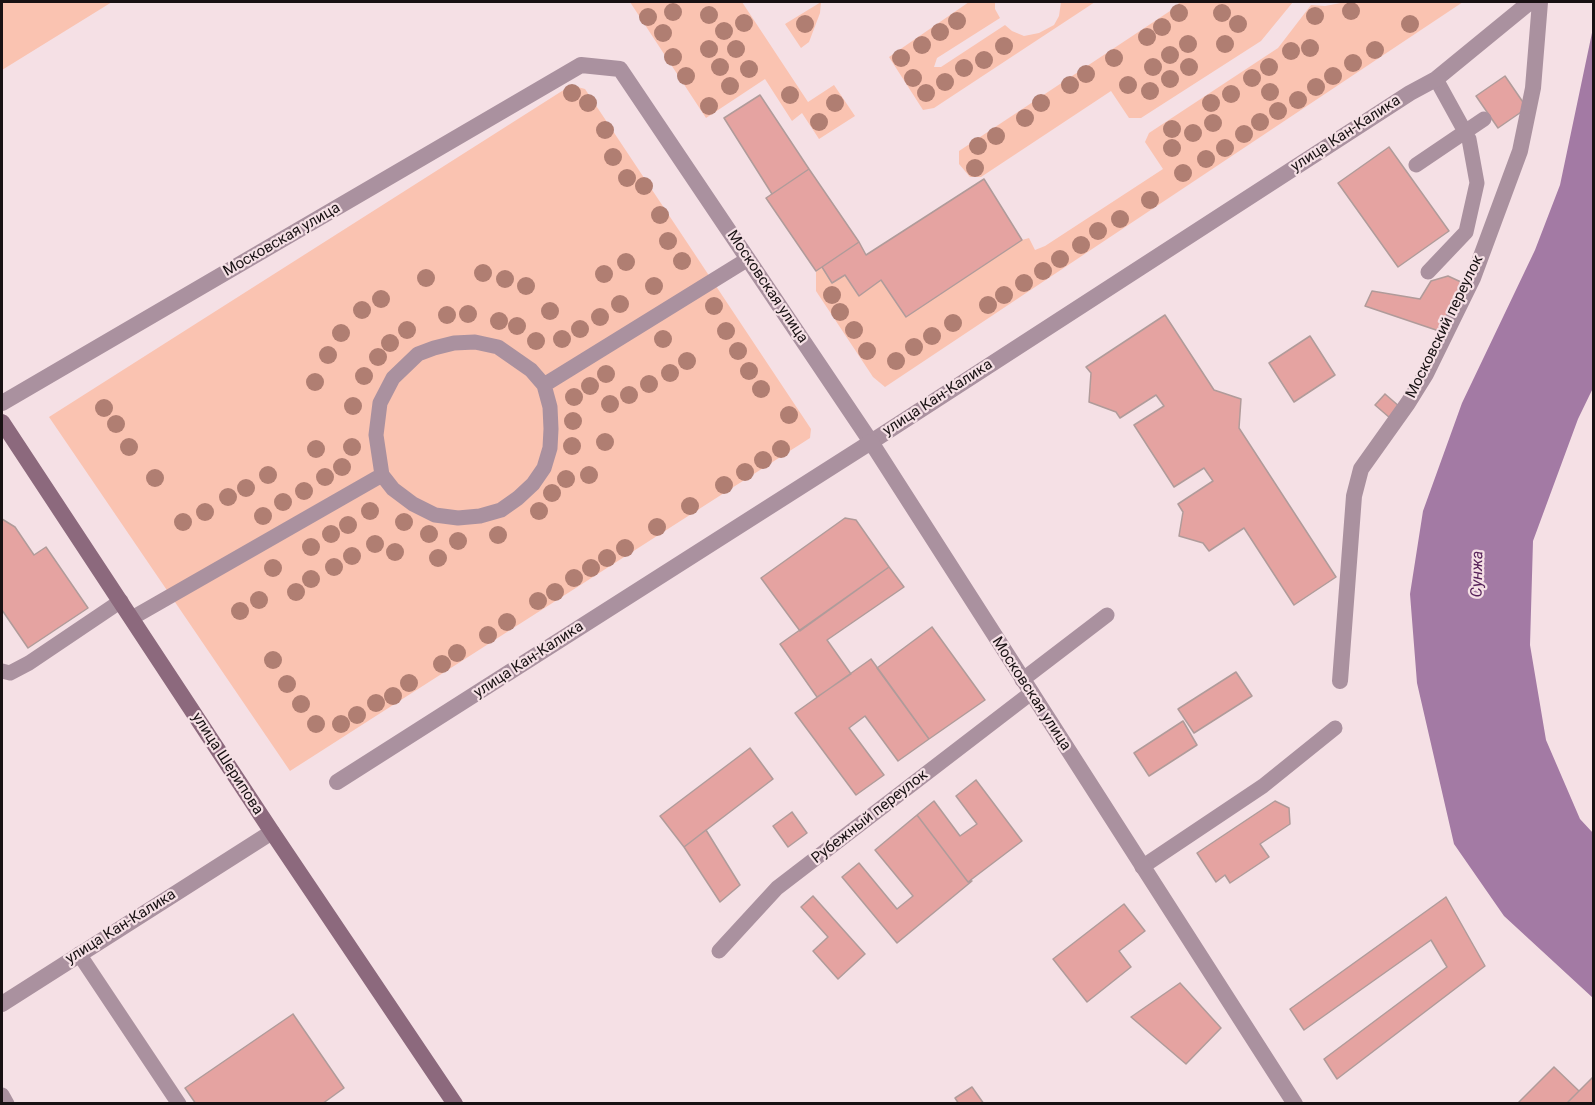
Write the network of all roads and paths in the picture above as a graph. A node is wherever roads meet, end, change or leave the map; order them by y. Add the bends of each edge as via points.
1 (1530, 2) edge
2 (1540, 2) edge
3 (1436, 79) junction
4 (1484, 119) dead end
5 (1466, 131) junction
6 (1416, 165) dead end
7 (748, 259) junction
8 (1428, 272) dead end
9 (544, 385) junction
10 (2, 403) edge
11 (2, 422) edge
12 (871, 442) junction
13 (381, 475) junction
14 (121, 601) junction
15 (1107, 615) dead end
16 (132, 618) junction
17 (2, 671) edge
18 (1340, 681) dead end
19 (1027, 686) junction
20 (1335, 729) dead end
21 (337, 782) dead end
22 (272, 832) junction
23 (1142, 867) junction
24 (718, 951) dead end
25 (79, 954) junction
26 (2, 1004) edge
27 (2, 1095) edge
28 (7, 1104) edge
29 (179, 1104) edge
30 (455, 1104) edge
31 (1294, 1104) edge

1 - 3 street, улица Кан-Калика
2 - 18 street, Московский переулок via 1533,88 1520,151 1473,278 1426,374 1361,469 1354,496
3 - 5 lane
3 - 12 street, улица Кан-Калика
4 - 5 lane
5 - 6 lane
5 - 8 lane via 1477,183 1466,232
7 - 9 lane
7 - 10 street, Московская улица via 620,69 581,65
7 - 12 street, Московская улица
9 - 13 lane via 531,370 498,347 454,343 418,354 393,378 380,403 376,435
9 - 13 lane via 551,429 544,468 533,484 501,510 458,518 435,515 413,504
11 - 14 main road, улица Шерипова
12 - 19 street, Московская улица
12 - 21 street, улица Кан-Калика
13 - 16 lane
14 - 16 main road, улица Шерипова
14 - 17 lane via 29,663 10,673
15 - 19 lane, Рубежный переулок
16 - 22 main road, улица Шерипова
19 - 23 street, Московская улица
19 - 24 lane, Рубежный переулок via 777,888
20 - 23 lane via 1263,786
22 - 25 street, улица Кан-Калика
22 - 30 main road, улица Шерипова
23 - 31 street, Московская улица
25 - 26 street, улица Кан-Калика
25 - 29 lane
27 - 28 lane

